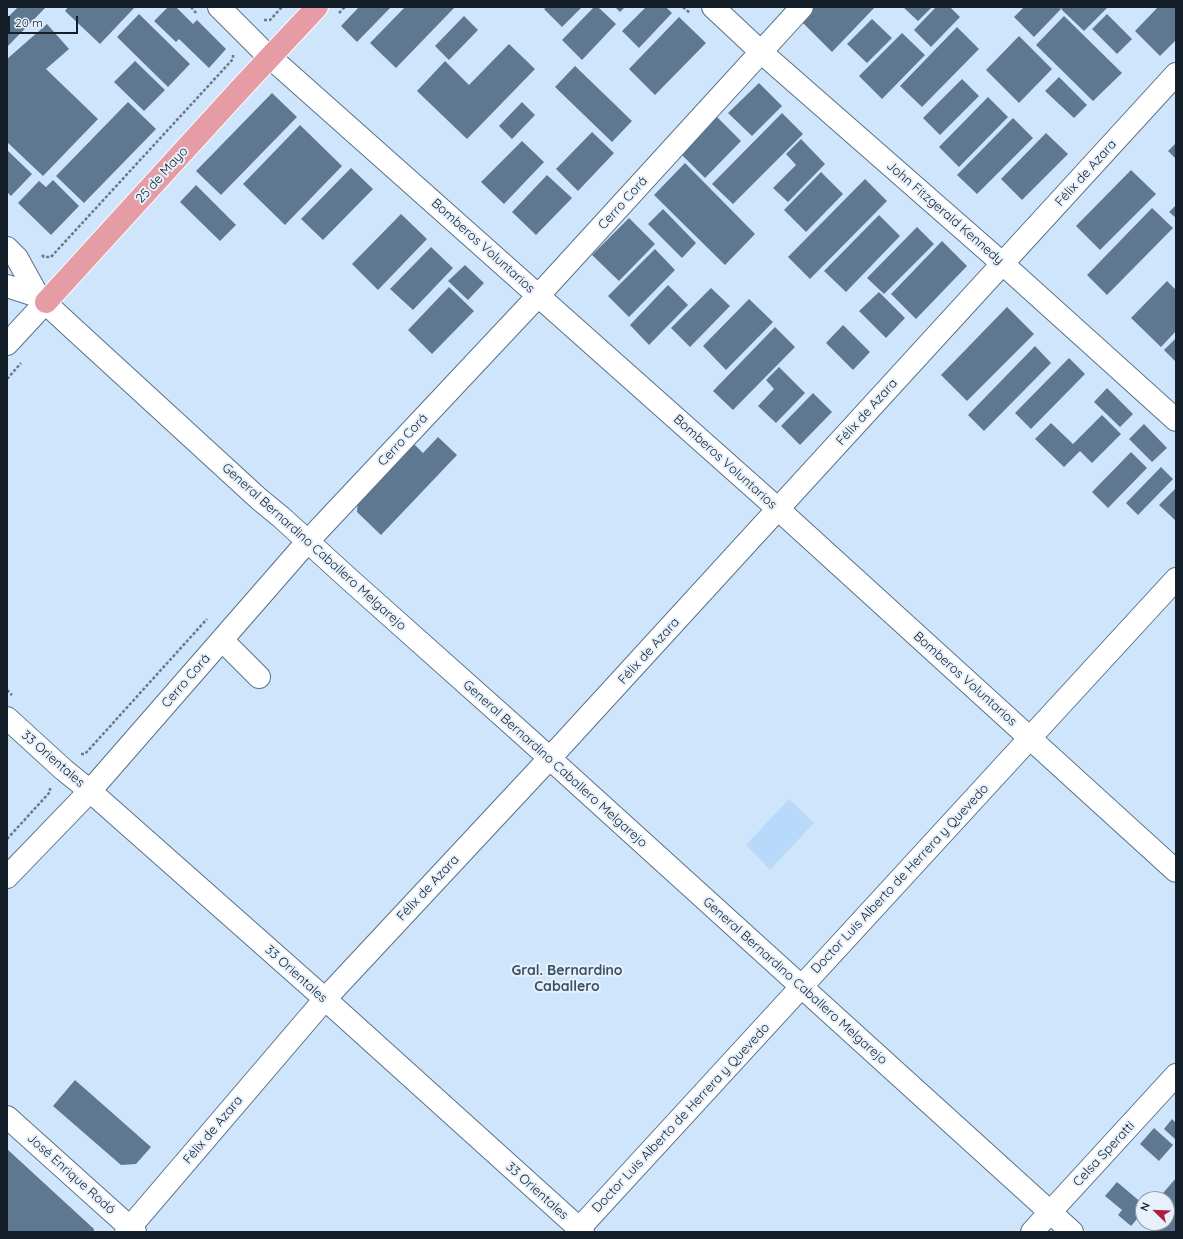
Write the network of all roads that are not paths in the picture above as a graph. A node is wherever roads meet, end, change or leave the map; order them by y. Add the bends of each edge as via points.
1 (220, 7) edge
2 (317, 7) edge
3 (713, 7) edge
4 (802, 7) edge
5 (761, 52) junction
6 (270, 57) junction
7 (1176, 74) edge
8 (7, 248) edge
9 (1003, 264) junction
10 (7, 286) edge
11 (538, 296) junction
12 (42, 299) junction
13 (7, 344) edge
14 (1176, 420) edge
15 (778, 509) junction
16 (308, 541) junction
17 (1176, 579) edge
18 (222, 640) junction
19 (260, 677) dead end
20 (7, 718) edge
21 (1030, 738) junction
22 (550, 759) junction
23 (90, 791) junction
24 (1176, 871) edge
25 (7, 877) edge
26 (801, 987) junction
27 (325, 998) junction
28 (1176, 1075) edge
29 (7, 1117) edge
30 (1050, 1212) junction
31 (130, 1231) edge
32 (579, 1231) edge
33 (1032, 1232) edge
34 (1072, 1232) edge

1 - 6 street, Bomberos Voluntarios
2 - 6 main road, 25 de Mayo
3 - 5 street, John Fitzgerald Kennedy
4 - 5 street, Cerro Corá
5 - 9 street, John Fitzgerald Kennedy
5 - 11 street, Cerro Corá
6 - 11 street, Bomberos Voluntarios
6 - 12 main road, 25 de Mayo
7 - 9 street, Félix de Azara
8 - 12 street, General Bernardino Caballero Melgarejo via 17,258
9 - 14 street, John Fitzgerald Kennedy
9 - 15 street, Félix de Azara
10 - 12 street, General Bernardino Caballero Melgarejo
11 - 15 street, Bomberos Voluntarios
11 - 16 street, Cerro Corá
12 - 13 street, 25 de Mayo
12 - 16 street, General Bernardino Caballero Melgarejo
15 - 21 street, Bomberos Voluntarios
15 - 22 street, Félix de Azara
16 - 18 street, Cerro Corá
16 - 22 street, General Bernardino Caballero Melgarejo
17 - 21 street, Doctor Luis Alberto de Herrera y Quevedo
18 - 19 street
18 - 23 street, Cerro Corá
20 - 23 street, 33 Orientales
21 - 24 street, Bomberos Voluntarios
21 - 26 street, Doctor Luis Alberto de Herrera y Quevedo
22 - 26 street, General Bernardino Caballero Melgarejo
22 - 27 street, Félix de Azara
23 - 25 street, Cerro Corá
23 - 27 street, 33 Orientales
26 - 30 street, General Bernardino Caballero Melgarejo
26 - 32 street, Doctor Luis Alberto de Herrera y Quevedo
27 - 31 street, Félix de Azara
27 - 32 street, 33 Orientales
28 - 30 street, Celsa Speratti
29 - 31 street, José Enrique Rodó
30 - 33 street, Celsa Speratti
30 - 34 street, General Bernardino Caballero Melgarejo

